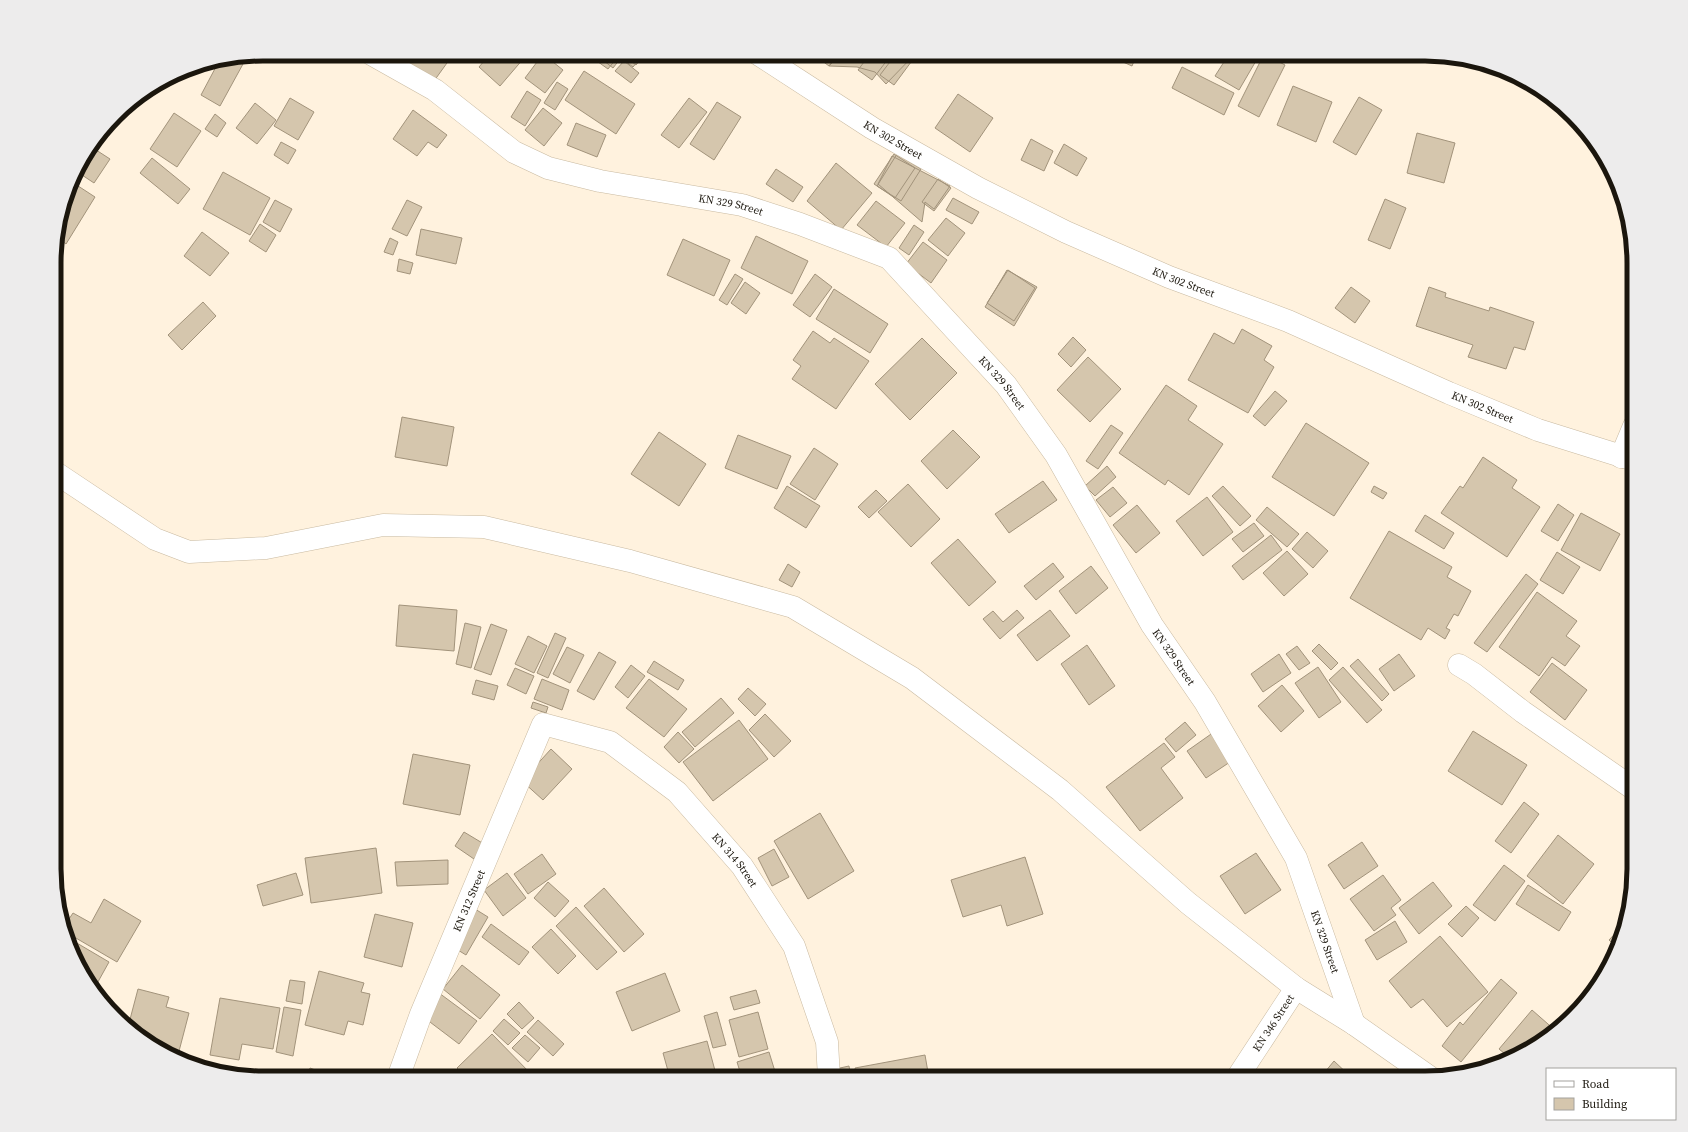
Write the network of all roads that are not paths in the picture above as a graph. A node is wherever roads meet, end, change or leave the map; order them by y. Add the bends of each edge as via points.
1 (383, 61) edge
2 (769, 61) edge
3 (1627, 459) edge
4 (61, 476) edge
5 (1459, 665) dead end
6 (543, 724) joint
7 (1627, 784) edge
8 (1296, 988) junction
9 (1354, 1024) junction
10 (401, 1071) edge
11 (829, 1071) edge
12 (1242, 1071) edge
13 (1421, 1071) edge

1 - 9 street, KN 329 Street via 435,90 514,152 548,168 600,181 742,205 889,258 1006,385 1056,455 1152,625 1205,702 1296,858
2 - 3 street, KN 302 Street via 872,128 978,188 1066,232 1169,277 1288,321 1538,430
4 - 8 street via 155,539 189,552 266,548 383,525 484,527 630,562 793,607 912,678 1060,790 1188,903
5 - 7 street
6 - 10 street, KN 312 Street via 421,1014
6 - 11 street, KN 314 Street via 610,742 677,792 742,866 794,946 827,1042
8 - 9 street
8 - 12 street, KN 346 Street
9 - 13 street

